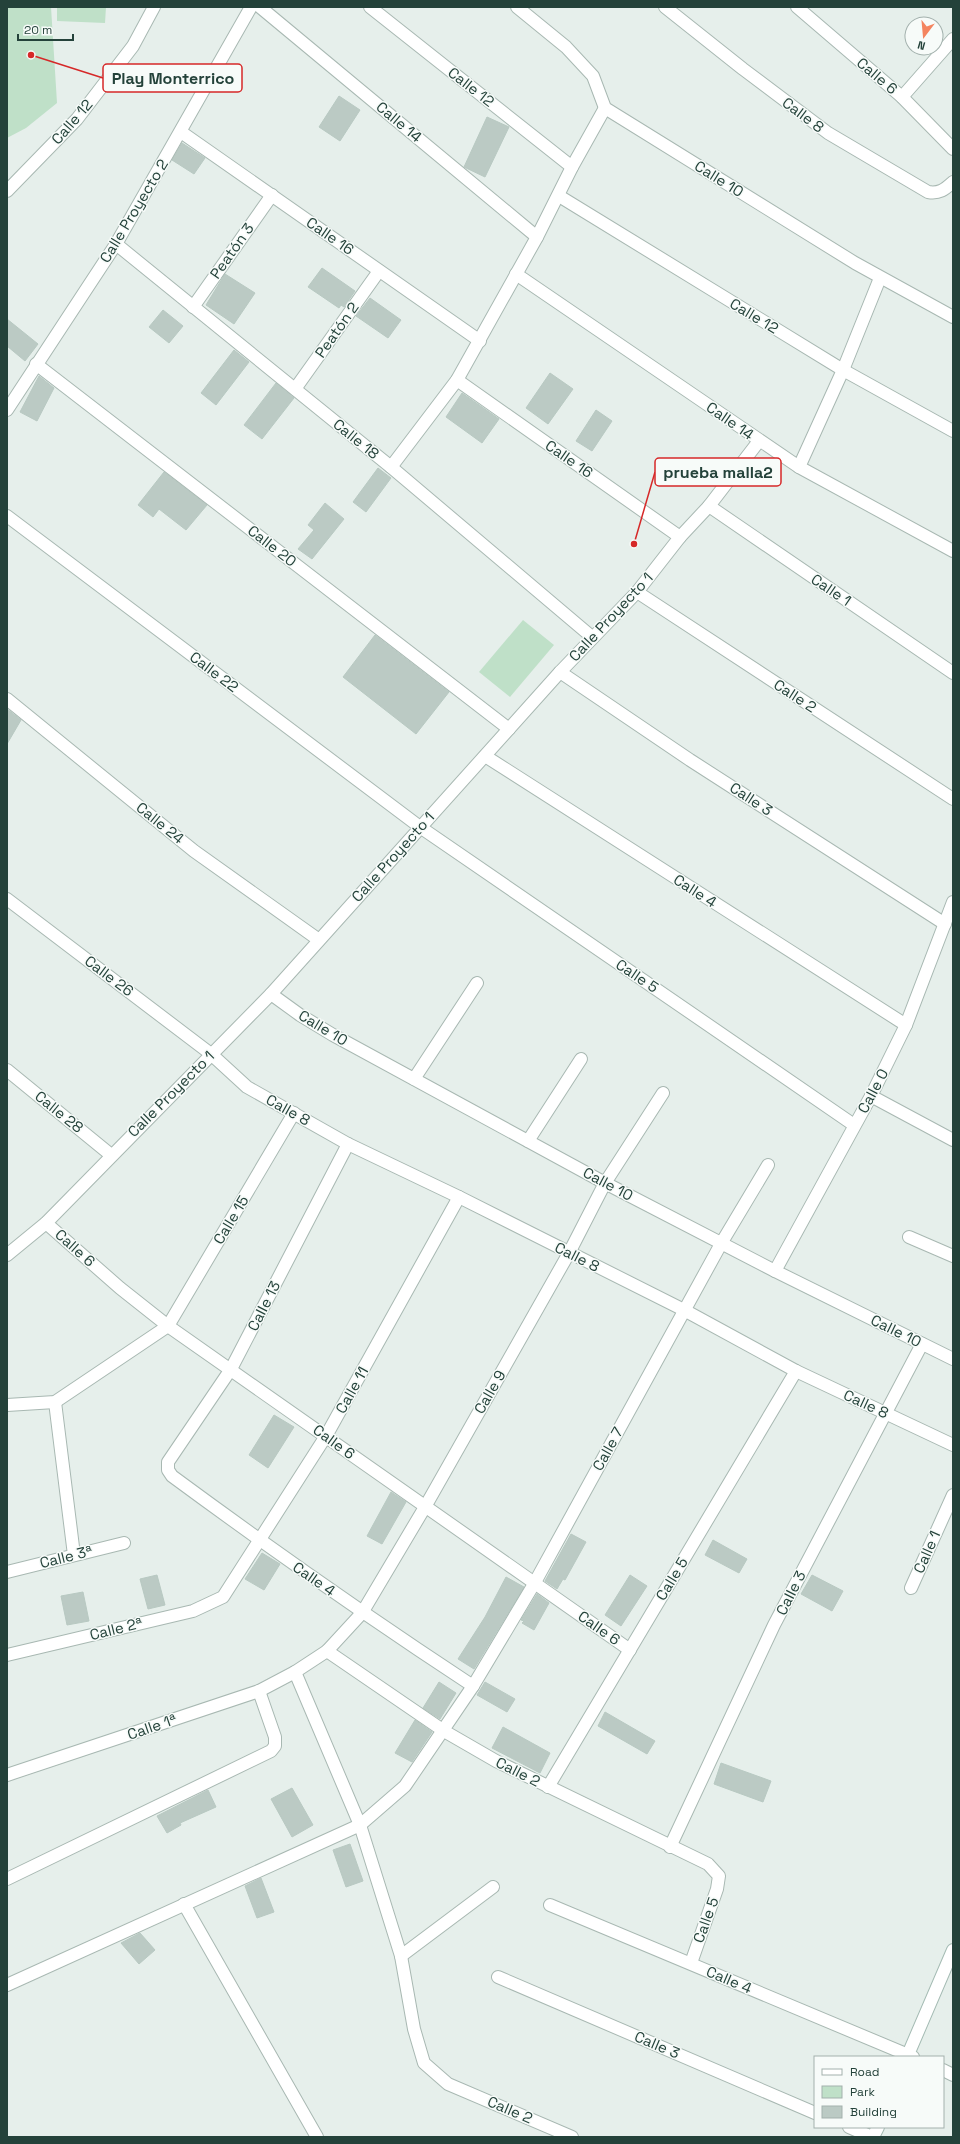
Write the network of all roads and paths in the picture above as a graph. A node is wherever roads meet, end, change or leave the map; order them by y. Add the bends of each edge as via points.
1 (154, 7) edge
2 (251, 7) edge
3 (260, 7) edge
4 (370, 7) edge
5 (517, 7) edge
6 (665, 7) edge
7 (797, 7) edge
8 (953, 39) edge
9 (902, 97) junction
10 (605, 108) junction
11 (181, 132) junction
12 (953, 149) edge
13 (572, 167) junction
14 (953, 182) edge
15 (7, 191) edge
16 (272, 195) junction
17 (559, 196) junction
18 (537, 237) junction
19 (116, 244) junction
20 (379, 271) junction
21 (516, 274) junction
22 (880, 278) junction
23 (193, 307) junction
24 (952, 313) edge
25 (480, 341) junction
26 (36, 364) junction
27 (843, 370) junction
28 (456, 380) junction
29 (295, 389) junction
30 (7, 410) edge
31 (953, 431) edge
32 (759, 441) junction
33 (391, 467) junction
34 (799, 467) junction
35 (710, 506) junction
36 (7, 516) edge
37 (680, 537) junction
38 (953, 551) edge
39 (637, 592) junction
40 (592, 637) junction
41 (560, 672) junction
42 (953, 673) edge
43 (7, 699) edge
44 (509, 729) junction
45 (485, 756) junction
46 (953, 799) edge
47 (420, 827) junction
48 (7, 899) edge
49 (953, 902) edge
50 (945, 924) junction
51 (319, 940) junction
52 (478, 983) dead end
53 (271, 994) junction
54 (906, 1026) junction
55 (211, 1054) junction
56 (581, 1059) dead end
57 (7, 1070) edge
58 (414, 1079) junction
59 (663, 1093) dead end
60 (871, 1096) junction
61 (294, 1113) junction
62 (854, 1125) junction
63 (953, 1140) edge
64 (528, 1141) junction
65 (348, 1144) junction
66 (111, 1155) junction
67 (768, 1165) dead end
68 (605, 1182) junction
69 (459, 1197) junction
70 (46, 1223) junction
71 (909, 1237) dead end
72 (722, 1242) junction
73 (569, 1253) junction
74 (7, 1255) edge
75 (953, 1256) edge
76 (774, 1271) junction
77 (684, 1310) junction
78 (168, 1326) junction
79 (922, 1344) junction
80 (953, 1359) edge
81 (231, 1369) junction
82 (796, 1371) junction
83 (55, 1402) junction
84 (7, 1405) edge
85 (884, 1413) junction
86 (326, 1436) junction
87 (953, 1445) edge
88 (168, 1462) joint
89 (953, 1495) edge
90 (425, 1507) junction
91 (260, 1541) junction
92 (124, 1543) dead end
93 (74, 1555) junction
94 (7, 1572) edge
95 (534, 1584) junction
96 (911, 1588) dead end
97 (223, 1597) joint
98 (362, 1612) junction
99 (630, 1650) junction
100 (326, 1651) junction
101 (7, 1655) edge
102 (295, 1672) junction
103 (473, 1686) junction
104 (259, 1691) junction
105 (444, 1731) junction
106 (7, 1775) edge
107 (548, 1787) junction
108 (360, 1825) junction
109 (670, 1847) junction
110 (719, 1876) joint
111 (7, 1879) edge
112 (493, 1887) dead end
113 (184, 1904) junction
114 (550, 1904) dead end
115 (953, 1950) edge
116 (401, 1956) junction
117 (691, 1964) junction
118 (498, 1977) dead end
119 (7, 1985) edge
120 (909, 2056) edge
121 (944, 2070) edge
122 (953, 2075) edge
123 (814, 2113) edge
124 (851, 2128) edge
125 (878, 2128) edge
126 (317, 2137) edge
127 (572, 2137) edge
128 (873, 2137) edge

1 - 15 street, Calle 12 via 133,46 77,119
2 - 11 street, Calle Proyecto 2
3 - 18 street, Calle 14
4 - 13 street, Calle 12
5 - 10 street via 566,47 594,76
6 - 14 street, Calle 8 via 828,134 928,192 937,193
7 - 9 street, Calle 6
8 - 9 street
9 - 12 street, Calle 6
10 - 13 street
10 - 22 street, Calle 10
11 - 16 street, Calle 16
11 - 19 street, Calle Proyecto 2
13 - 17 street
16 - 20 street, Calle 16
16 - 23 street, Peatón 3
17 - 18 street
17 - 27 street, Calle 12
18 - 21 street
19 - 23 street, Calle 18
19 - 26 street, Calle Proyecto 2
20 - 25 street, Calle 16
20 - 29 street, Peatón 2
21 - 25 street
21 - 32 street, Calle 14
22 - 24 street, Calle 10
22 - 27 street
23 - 29 street, Calle 18
25 - 28 street
26 - 30 street, Calle Proyecto 2
26 - 44 street, Calle 20
27 - 31 street, Calle 12
27 - 34 street
28 - 33 street
28 - 37 street, Calle 16
29 - 33 street, Calle 18
32 - 34 street, Calle 14
32 - 35 street, Calle Proyecto 1
33 - 40 street, Calle 18
34 - 38 street, Calle 14
35 - 37 street, Calle Proyecto 1
35 - 42 street, Calle 1
36 - 47 street, Calle 22
37 - 39 street, Calle Proyecto 1
39 - 40 street, Calle Proyecto 1
39 - 46 street, Calle 2
40 - 41 street, Calle Proyecto 1
41 - 44 street, Calle Proyecto 1
41 - 50 street, Calle 3 via 690,760
43 - 51 street, Calle 24 via 194,851
44 - 45 street, Calle Proyecto 1
45 - 47 street, Calle Proyecto 1
45 - 54 street, Calle 4
47 - 51 street, Calle Proyecto 1
47 - 62 street, Calle 5
48 - 55 street, Calle 26
49 - 50 street, Calle 0
50 - 54 street, Calle 0
51 - 53 street, Calle Proyecto 1
52 - 58 street
53 - 55 street, Calle Proyecto 1
53 - 58 street, Calle 10 via 306,1019
54 - 60 street, Calle 0
55 - 61 street, Calle 8 via 246,1087
55 - 66 street, Calle Proyecto 1
56 - 64 street
57 - 66 street, Calle 28
58 - 64 street, Calle 10
59 - 68 street, Calle 9
60 - 62 street, Calle 0
60 - 63 street
61 - 65 street, Calle 8
61 - 78 street, Calle 15
62 - 76 street, Calle 0
64 - 68 street, Calle 10
65 - 69 street, Calle 8
65 - 81 street, Calle 13
66 - 70 street, Calle Proyecto 1
67 - 72 street, Calle 7
68 - 72 street, Calle 10
68 - 73 street, Calle 9
69 - 73 street, Calle 8
69 - 86 street, Calle 11
70 - 74 street, Calle Proyecto 1
70 - 78 street, Calle 6
71 - 75 street
72 - 76 street, Calle 10
72 - 77 street, Calle 7
73 - 77 street, Calle 8
73 - 90 street, Calle 9
76 - 79 street, Calle 10
77 - 82 street, Calle 8
77 - 95 street, Calle 7
78 - 81 street, Calle 6
78 - 83 street
79 - 80 street, Calle 10
79 - 85 street, Calle 3
81 - 86 street, Calle 6
81 - 88 street, Calle 13
82 - 85 street, Calle 8
82 - 99 street, Calle 5
83 - 84 street
83 - 93 street
85 - 87 street, Calle 8
85 - 109 street, Calle 3 via 774,1625
86 - 90 street, Calle 6
86 - 91 street, Calle 11
88 - 91 street, Calle 4 via 168,1470 172,1476
89 - 96 street, Calle 1
90 - 95 street, Calle 6
90 - 98 street, Calle 9
91 - 97 street, Calle 11
91 - 98 street, Calle 4
92 - 93 street, Calle 3ª
93 - 94 street, Calle 3ª
95 - 99 street, Calle 6
95 - 103 street, Calle 7
97 - 101 street, Calle 2ª via 193,1611
98 - 100 street, Calle 9
98 - 103 street, Calle 4
99 - 107 street, Calle 5
100 - 102 street, Calle 9
100 - 105 street, Calle 2
102 - 104 street, Calle 1ª
102 - 108 street, Calle 2
103 - 105 street, Calle 7
104 - 106 street, Calle 1ª
104 - 111 street via 275,1737 272,1751
105 - 107 street, Calle 2
105 - 108 street, Calle 7 via 425,1754 405,1786
107 - 109 street, Calle 2
108 - 113 street, Calle 7
108 - 116 street, Calle 2
109 - 110 street, Calle 2 via 708,1864
110 - 117 street, Calle 5 via 717,1889
112 - 116 street
113 - 119 street, Calle 7
113 - 126 street
114 - 117 street, Calle 4
115 - 120 street
116 - 127 street, Calle 2 via 414,2029 424,2063 448,2084
117 - 120 street, Calle 4
118 - 123 street, Calle 3
121 - 122 street
124 - 128 street
125 - 128 street

